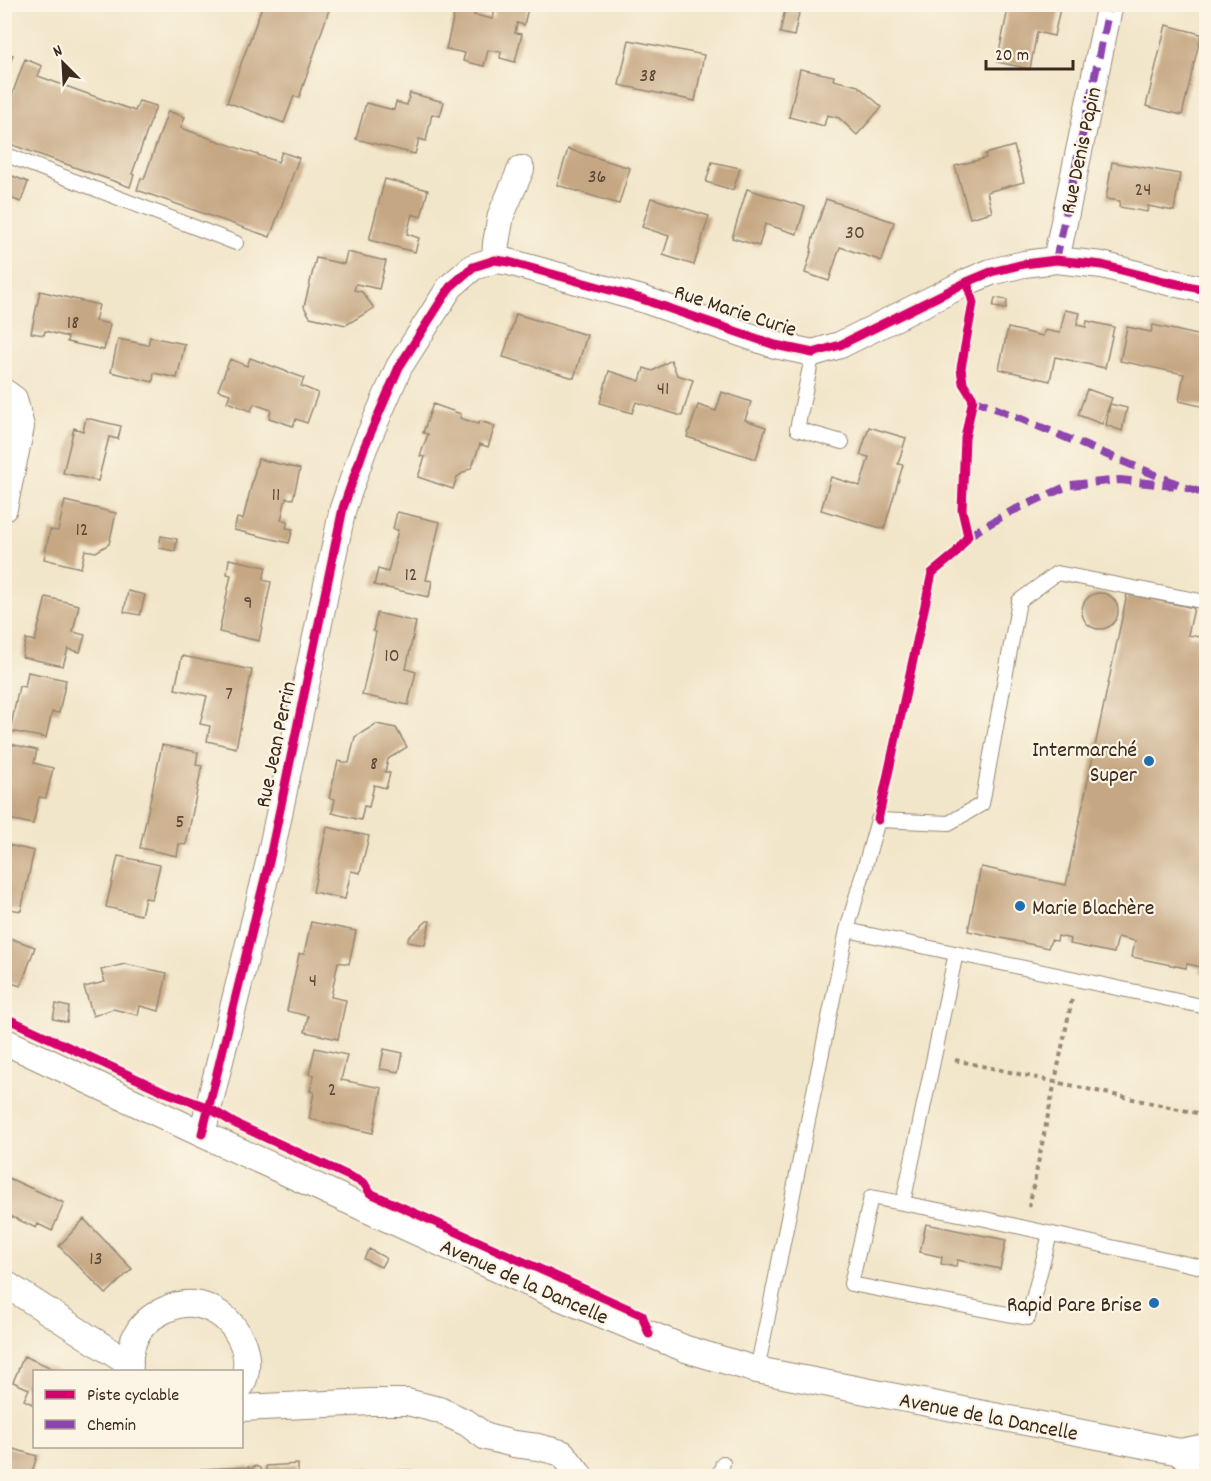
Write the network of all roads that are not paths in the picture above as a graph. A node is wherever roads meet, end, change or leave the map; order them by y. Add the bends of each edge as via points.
1 (1110, 4) edge
2 (4, 154) edge
3 (521, 170) dead end
4 (236, 243) dead end
5 (495, 260) junction
6 (1056, 260) junction
7 (1206, 290) edge
8 (813, 353) junction
9 (4, 392) edge
10 (842, 442) dead end
11 (4, 508) edge
12 (1206, 602) edge
13 (847, 930) junction
14 (956, 954) junction
15 (1206, 1007) edge
16 (4, 1041) edge
17 (202, 1134) junction
18 (903, 1203) junction
19 (1050, 1234) junction
20 (1206, 1268) edge
21 (4, 1282) edge
22 (130, 1368) edge
23 (757, 1370) junction
24 (243, 1381) edge
25 (243, 1408) edge
26 (1206, 1447) edge
27 (1180, 1452) junction
28 (1206, 1475) edge
29 (580, 1476) edge

1 - 6 street, Rue Denis Papin
2 - 4 lane
3 - 5 street via 501,215
5 - 8 street, Rue Marie Curie via 642,299 775,345
5 - 17 street, Rue Jean Perrin via 473,267 450,287 399,368 343,508 269,862
6 - 7 street, Rue Marie Curie via 1102,265
6 - 8 street, Rue Marie Curie via 991,272 840,345
8 - 10 lane via 797,429
9 - 11 street via 14,399 21,427
12 - 13 lane via 1057,573 1019,601 982,804 949,823 878,820
13 - 14 lane
13 - 23 lane
14 - 15 lane
14 - 18 lane
16 - 17 street, Avenue de la Dancelle
17 - 23 street, Avenue de la Dancelle via 556,1296 686,1349
18 - 19 lane
18 - 19 lane via 871,1197 851,1284 1028,1318
19 - 20 lane
21 - 22 street
22 - 24 street via 131,1346 155,1314 174,1306 194,1304 222,1316 242,1340 246,1356
23 - 27 street, Avenue de la Dancelle
25 - 29 street via 407,1402 439,1410 486,1437 562,1453
26 - 27 street, Avenue de la Dancelle
27 - 28 street

